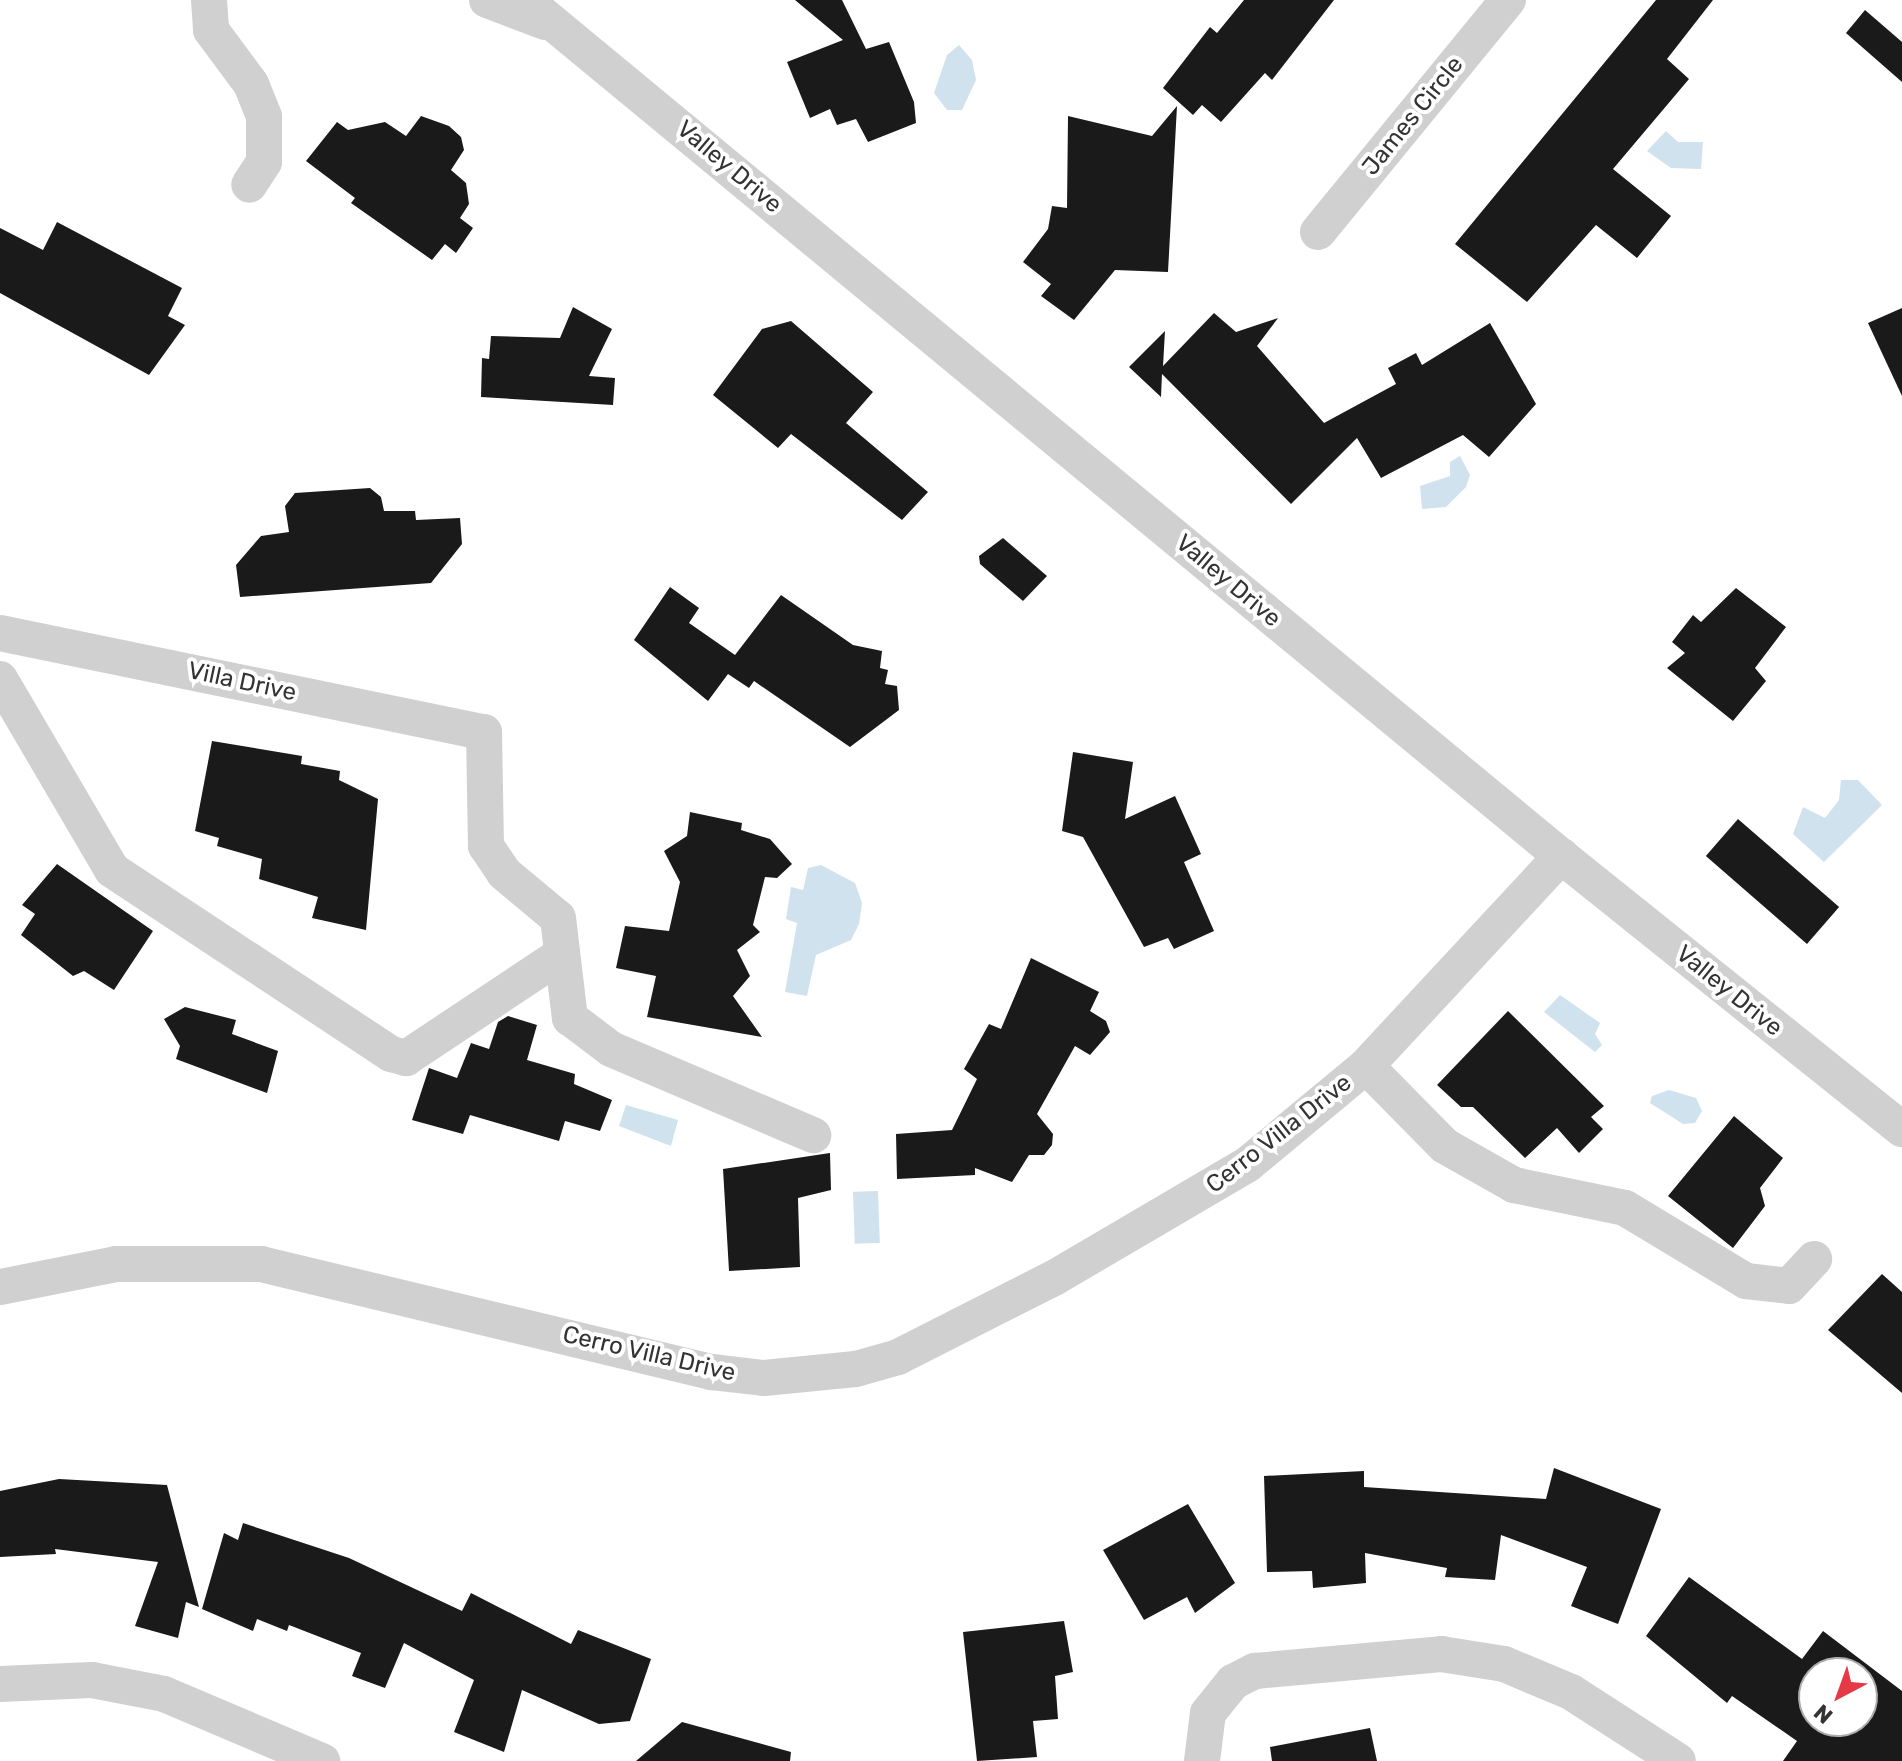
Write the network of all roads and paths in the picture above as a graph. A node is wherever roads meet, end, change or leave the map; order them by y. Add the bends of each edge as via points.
1 (209, 0) edge
2 (487, 0) edge
3 (525, 0) edge
4 (1508, 0) edge
5 (559, 13) edge
6 (249, 185) dead end
7 (1318, 232) dead end
8 (0, 633) edge
9 (0, 679) edge
10 (1561, 856) junction
11 (561, 955) junction
12 (1366, 1066) junction
13 (1902, 1129) edge
14 (813, 1135) dead end
15 (1814, 1259) dead end
16 (0, 1287) edge
17 (0, 1684) edge
18 (322, 1761) edge
19 (1202, 1761) edge
20 (1678, 1761) edge

1 - 6 street via 211,30 251,84 264,117 264,162
2 - 5 street, Valley Drive
3 - 5 street, Valley Drive
4 - 7 street, James Circle
5 - 10 street, Valley Drive via 597,57
8 - 11 street, Villa Drive via 484,732 486,846 504,873 558,918
9 - 11 street via 112,870 391,1054 406,1058
10 - 12 street, Cerro Villa Drive
10 - 13 street, Valley Drive
11 - 14 street via 570,1018 585,1033 655,1070
12 - 15 street, Cerro Villa Drive via 1445,1146 1514,1185 1625,1208 1746,1281 1789,1286
12 - 16 street, Cerro Villa Drive via 1208,1190 1054,1278 898,1357 856,1369 764,1378 712,1372 261,1264 116,1264
17 - 18 street via 92,1680 164,1694
19 - 20 street via 1201,1732 1233,1682 1278,1664 1441,1654 1504,1664 1571,1692

